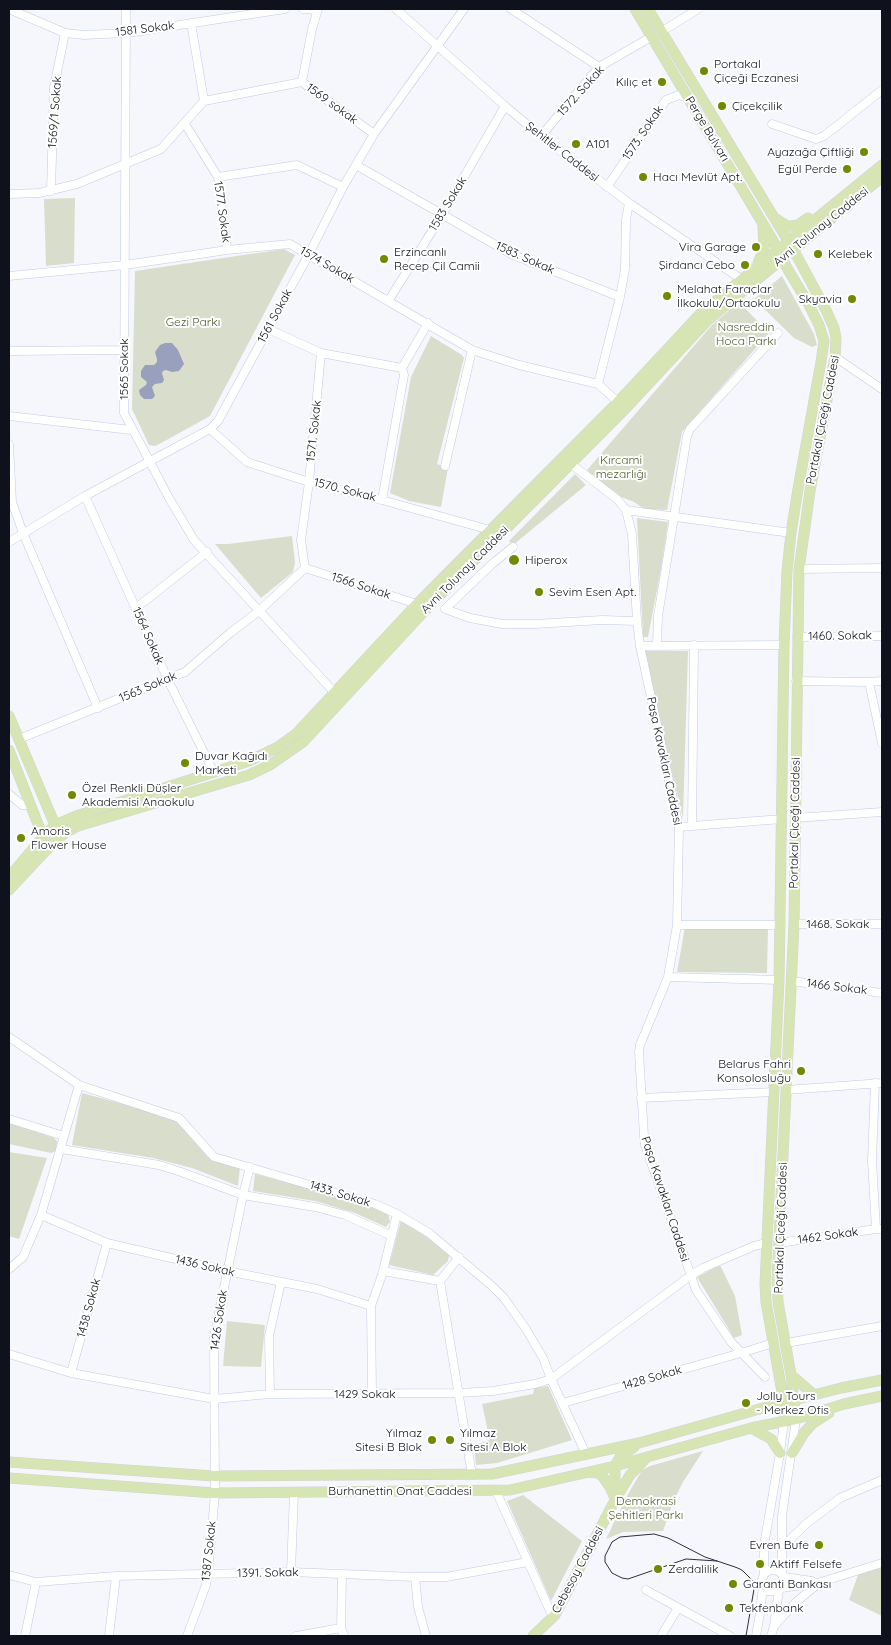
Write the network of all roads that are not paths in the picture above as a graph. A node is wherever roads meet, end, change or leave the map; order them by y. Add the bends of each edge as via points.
1 (9, 9) edge
2 (126, 9) edge
3 (285, 9) edge
4 (303, 9) edge
5 (317, 9) edge
6 (396, 9) edge
7 (464, 9) edge
8 (511, 9) edge
9 (634, 9) edge
10 (648, 9) edge
11 (698, 9) edge
12 (191, 23) junction
13 (661, 32) junction
14 (65, 33) junction
15 (127, 33) junction
16 (651, 37) junction
17 (437, 45) junction
18 (599, 67) junction
19 (302, 82) junction
20 (882, 90) edge
21 (688, 98) junction
22 (204, 101) junction
23 (505, 106) junction
24 (185, 124) junction
25 (772, 124) dead end
26 (374, 134) junction
27 (541, 136) junction
28 (126, 164) junction
29 (356, 165) junction
30 (882, 165) edge
31 (218, 177) junction
32 (882, 177) edge
33 (343, 187) junction
34 (607, 187) junction
35 (51, 191) junction
36 (9, 194) edge
37 (630, 203) junction
38 (824, 212) junction
39 (442, 215) junction
40 (776, 219) junction
41 (763, 223) junction
42 (791, 245) junction
43 (228, 250) junction
44 (309, 254) junction
45 (780, 254) junction
46 (125, 265) junction
47 (756, 268) junction
48 (9, 276) edge
49 (741, 279) junction
50 (620, 297) junction
51 (389, 300) junction
52 (428, 323) junction
53 (268, 329) junction
54 (778, 333) dead end
55 (124, 350) junction
56 (472, 350) junction
57 (9, 351) edge
58 (322, 353) junction
59 (836, 357) junction
60 (402, 368) junction
61 (598, 384) junction
62 (882, 390) edge
63 (618, 402) junction
64 (9, 416) edge
65 (210, 429) junction
66 (132, 430) junction
67 (9, 444) edge
68 (150, 462) junction
69 (571, 464) junction
70 (445, 466) dead end
71 (309, 482) junction
72 (85, 496) junction
73 (382, 500) junction
74 (626, 510) junction
75 (673, 517) junction
76 (490, 530) junction
77 (23, 533) junction
78 (791, 533) junction
79 (9, 542) edge
80 (513, 547) dead end
81 (206, 552) junction
82 (305, 568) junction
83 (882, 568) edge
84 (799, 569) junction
85 (417, 604) junction
86 (136, 608) junction
87 (259, 611) junction
88 (637, 621) junction
89 (882, 636) edge
90 (797, 637) junction
91 (658, 645) junction
92 (694, 645) junction
93 (784, 645) junction
94 (640, 646) junction
95 (168, 680) junction
96 (796, 681) junction
97 (882, 681) edge
98 (869, 682) junction
99 (334, 692) junction
100 (98, 708) junction
101 (9, 716) edge
102 (19, 739) junction
103 (882, 743) edge
104 (9, 750) edge
105 (214, 773) junction
106 (9, 794) edge
107 (30, 805) junction
108 (48, 809) junction
109 (882, 812) edge
110 (76, 816) junction
111 (795, 818) junction
112 (782, 819) junction
113 (55, 825) junction
114 (692, 826) junction
115 (679, 827) junction
116 (43, 837) junction
117 (52, 844) junction
118 (9, 877) edge
119 (9, 890) edge
120 (794, 924) junction
121 (882, 924) edge
122 (676, 925) junction
123 (781, 925) junction
124 (668, 977) junction
125 (779, 980) junction
126 (791, 982) junction
127 (882, 993) edge
128 (9, 1037) edge
129 (879, 1083) edge
130 (79, 1085) junction
131 (786, 1090) junction
132 (774, 1092) junction
133 (642, 1098) junction
134 (9, 1119) edge
135 (64, 1136) junction
136 (61, 1149) junction
137 (250, 1168) junction
138 (242, 1196) junction
139 (397, 1214) junction
140 (41, 1215) junction
141 (880, 1228) edge
142 (392, 1236) junction
143 (779, 1242) junction
144 (107, 1243) junction
145 (767, 1243) junction
146 (459, 1257) junction
147 (9, 1269) edge
148 (227, 1271) junction
149 (383, 1271) junction
150 (690, 1276) junction
151 (440, 1281) junction
152 (281, 1282) junction
153 (371, 1306) junction
154 (882, 1326) edge
155 (773, 1343) junction
156 (786, 1343) junction
157 (9, 1354) edge
158 (741, 1354) junction
159 (71, 1373) junction
160 (791, 1375) junction
161 (765, 1377) dead end
162 (552, 1379) junction
163 (780, 1379) junction
164 (882, 1380) edge
165 (459, 1393) junction
166 (270, 1394) junction
167 (372, 1394) junction
168 (814, 1395) junction
169 (882, 1396) edge
170 (214, 1398) junction
171 (794, 1400) junction
172 (563, 1403) junction
173 (782, 1403) junction
174 (844, 1404) junction
175 (763, 1408) junction
176 (796, 1419) junction
177 (784, 1421) junction
178 (751, 1428) junction
179 (639, 1443) junction
180 (780, 1453) junction
181 (586, 1454) junction
182 (792, 1454) junction
183 (648, 1456) junction
184 (9, 1462) edge
185 (615, 1466) junction
186 (586, 1472) junction
187 (472, 1475) junction
188 (214, 1476) junction
189 (9, 1480) edge
190 (882, 1480) edge
191 (496, 1490) junction
192 (294, 1492) junction
193 (215, 1493) junction
194 (615, 1500) junction
195 (781, 1548) junction
196 (528, 1562) junction
197 (882, 1563) edge
198 (291, 1572) junction
199 (208, 1574) junction
200 (342, 1574) junction
201 (764, 1574) junction
202 (9, 1575) edge
203 (116, 1576) junction
204 (783, 1576) junction
205 (416, 1577) junction
206 (36, 1582) junction
207 (821, 1582) junction
208 (763, 1586) junction
209 (781, 1589) junction
210 (646, 1590) dead end
211 (678, 1608) junction
212 (555, 1614) junction
213 (774, 1626) junction
214 (341, 1628) junction
215 (25, 1636) edge
216 (109, 1636) edge
217 (187, 1636) edge
218 (296, 1636) edge
219 (344, 1636) edge
220 (426, 1636) edge
221 (534, 1636) edge
222 (661, 1636) edge
223 (730, 1636) edge
224 (756, 1636) edge
225 (771, 1636) edge

1 - 14 street, 1581 Sokak
2 - 15 street, 1565 Sokak
3 - 12 street, 1581 Sokak
4 - 5 street
5 - 19 street, 1569 sokak
6 - 17 street, Şehitler Caddesi
7 - 17 street, 1561 Sokak
8 - 18 street
9 - 16 main road, Perge Bulvarı
10 - 13 main road, Perge Bulvarı
11 - 13 street
12 - 15 street, 1581 Sokak
12 - 22 street
13 - 40 main road, Perge Bulvarı
14 - 15 street, 1581 Sokak
14 - 35 street, 1569/1 Sokak via 54,87
15 - 28 street, 1565 Sokak
16 - 18 street, 1572. Sokak
16 - 21 main road, Perge Bulvarı
17 - 23 street, Şehitler Caddesi
17 - 26 street, 1561 Sokak
18 - 27 street, 1572. Sokak
19 - 22 street
19 - 26 street, 1569 sokak
20 - 25 street via 816,139
21 - 34 street, 1573. Sokak via 679,95 666,100
21 - 41 main road, Perge Bulvarı
22 - 24 street
23 - 27 street, Şehitler Caddesi
23 - 39 street, 1583 Sokak
24 - 28 street via 161,149
24 - 31 street, 1577. Sokak
26 - 29 street, 1561 Sokak
27 - 34 street, Şehitler Caddesi
28 - 35 street
28 - 46 street, 1565 Sokak
29 - 33 street, 1561 Sokak
29 - 39 street, 1583. Sokak
30 - 38 main road, Avni Tolunay Caddesi
31 - 33 street via 297,165
31 - 43 street, 1577. Sokak
32 - 42 main road, Avni Tolunay Caddesi
33 - 44 street, 1561 Sokak
34 - 37 street, Şehitler Caddesi
35 - 36 street
37 - 49 street, Şehitler Caddesi
37 - 50 street
38 - 40 main road via 817,212 798,225 787,226
38 - 42 main road, Avni Tolunay Caddesi
39 - 50 street, 1583. Sokak via 513,255
39 - 51 street, 1583 Sokak
40 - 42 main road, Perge Bulvarı
41 - 45 main road, Perge Bulvarı
41 - 47 main road via 764,249
42 - 45 main road, Avni Tolunay Caddesi
42 - 59 main road, Portakal Çiceği Caddesi via 834,328
43 - 44 street, 1574 Sokak via 290,244
43 - 46 street, 1574 Sokak
44 - 51 street, 1574 Sokak
44 - 53 street, 1561 Sokak
45 - 47 main road, Avni Tolunay Caddesi
45 - 69 main road, Avni Tolunay Caddesi via 708,320
45 - 78 main road, Portakal Çiceği Caddesi via 808,303 824,341
46 - 48 street, 1574 Sokak
46 - 55 street, 1565 Sokak
47 - 49 main road, Avni Tolunay Caddesi
49 - 63 main road, Avni Tolunay Caddesi via 702,312
50 - 61 street
51 - 52 street, 1574 Sokak
52 - 56 street, 1574 Sokak
52 - 60 street
53 - 58 street
53 - 65 street, 1561 Sokak via 218,421
54 - 75 street via 686,436
55 - 57 street
55 - 66 street, 1565 Sokak via 124,413
56 - 61 street, 1574 Sokak
56 - 70 street
58 - 60 street
58 - 71 street, 1571. Sokak
59 - 62 street
59 - 84 main road, Portakal Çiceği Caddesi via 810,491
60 - 73 street via 404,375
61 - 63 street, 1574 Sokak
63 - 76 main road, Avni Tolunay Caddesi
64 - 66 street
65 - 68 street, 1561 Sokak
65 - 71 street, 1570. Sokak via 247,462
66 - 68 street, 1565 Sokak
67 - 77 street via 12,502
68 - 72 street, 1561 Sokak
68 - 81 street, 1565 Sokak via 194,540
69 - 74 street
69 - 117 main road, Avni Tolunay Caddesi via 430,605 303,742 284,756 248,775 78,826
71 - 73 street, 1570. Sokak
71 - 82 street, 1571. Sokak via 301,540
72 - 77 street, 1561 Sokak
72 - 86 street, 1564 Sokak
73 - 76 street, 1570. Sokak
74 - 75 street
74 - 88 street, Paşa Kavakları Caddesi via 632,534
75 - 78 street
75 - 91 street via 658,616
76 - 85 main road, Avni Tolunay Caddesi
77 - 79 street, 1561 Sokak
77 - 100 street
78 - 93 main road, Portakal Çiceği Caddesi
80 - 88 street via 445,609 502,624
81 - 86 street
81 - 87 street, 1565 Sokak
82 - 85 street, 1566 Sokak
82 - 87 street, 1563 Sokak
83 - 84 street
84 - 90 main road, Portakal Çiceği Caddesi
85 - 99 main road, Avni Tolunay Caddesi
86 - 95 street, 1564 Sokak
87 - 95 street, 1563 Sokak via 185,672
87 - 99 street, 1565 Sokak
88 - 94 street, Paşa Kavakları Caddesi
89 - 90 street, 1460. Sokak
90 - 96 main road, Portakal Çiceği Caddesi
91 - 92 street
91 - 94 street
92 - 93 street
92 - 114 street
93 - 112 main road, Portakal Çiceği Caddesi
94 - 115 street, Paşa Kavakları Caddesi
95 - 100 street, 1563 Sokak
95 - 105 street, 1564 Sokak
96 - 98 street
96 - 111 main road, Portakal Çiceği Caddesi
97 - 98 street
98 - 103 street
99 - 105 main road, Avni Tolunay Caddesi via 296,734 278,747 250,762
100 - 102 street, 1563 Sokak
101 - 102 main road
102 - 108 main road
104 - 107 main road
105 - 110 main road, Avni Tolunay Caddesi
106 - 107 street via 22,805
107 - 116 main road
108 - 110 main road via 64,816
108 - 113 main road
109 - 111 street
110 - 113 main road, Avni Tolunay Caddesi
111 - 120 main road, Portakal Çiceği Caddesi
112 - 114 street
112 - 123 main road, Portakal Çiceği Caddesi
113 - 116 main road, Avni Tolunay Caddesi
113 - 117 main road via 56,835
114 - 115 street
115 - 122 street, Paşa Kavakları Caddesi
116 - 118 main road, Avni Tolunay Caddesi
117 - 119 main road, Avni Tolunay Caddesi
120 - 121 street, 1468. Sokak
120 - 126 main road, Portakal Çiceği Caddesi
122 - 123 street
122 - 124 street, Paşa Kavakları Caddesi
123 - 125 main road, Portakal Çiceği Caddesi
124 - 125 street
124 - 133 street, Paşa Kavakları Caddesi via 640,1045
125 - 132 main road, Portakal Çiceği Caddesi
126 - 127 street, 1466 Sokak
126 - 131 main road, Portakal Çiceği Caddesi
128 - 130 street, 1433. Sokak
129 - 131 street
129 - 141 street via 872,1161
130 - 135 street
130 - 137 street, 1433. Sokak via 179,1118 214,1157
131 - 143 main road, Portakal Çiceği Caddesi
132 - 133 street
132 - 145 main road, Portakal Çiceği Caddesi
133 - 150 street, Paşa Kavakları Caddesi via 646,1145
134 - 135 street
135 - 136 street
136 - 138 street via 159,1166
136 - 140 street
137 - 138 street, 1426 Sokak
137 - 139 street, 1433. Sokak via 374,1204
138 - 142 street via 345,1214
138 - 148 street, 1426 Sokak
139 - 142 street
139 - 146 street, 1433. Sokak via 430,1233
140 - 144 street, 1436 Sokak
140 - 147 street via 23,1257
141 - 143 street, 1462 Sokak
142 - 149 street
143 - 156 main road, Portakal Çiceği Caddesi via 778,1302
144 - 148 street, 1436 Sokak
144 - 159 street, 1438 Sokak
145 - 150 street, 1429 Sokak
145 - 155 main road, Portakal Çiceği Caddesi via 766,1302
146 - 151 street
146 - 162 street, 1433. Sokak via 504,1298 544,1358
148 - 152 street, 1436 Sokak
148 - 170 street, 1426 Sokak via 214,1337
149 - 151 street
149 - 153 street
150 - 158 street, Paşa Kavakları Caddesi via 696,1290
150 - 162 street, 1429 Sokak
151 - 165 street
152 - 153 street, 1436 Sokak via 317,1289
152 - 166 street via 269,1336
153 - 167 street
154 - 156 street
155 - 158 street, 1428 Sokak
155 - 163 main road, Portakal Çiceği Caddesi
156 - 160 main road, Portakal Çiceği Caddesi
157 - 159 street, 1429 Sokak
158 - 161 street, Paşa Kavakları Caddesi
158 - 172 street, 1428 Sokak
159 - 170 street, 1429 Sokak
160 - 168 main road
160 - 171 main road, Portakal Çiceği Caddesi
162 - 165 street, 1429 Sokak via 493,1391
162 - 172 street, 1433. Sokak
163 - 173 main road, Portakal Çiceği Caddesi
163 - 175 main road via 777,1393
164 - 168 main road, Burhanettin Onat Caddesi
165 - 167 street, 1429 Sokak
165 - 187 street
166 - 167 street, 1429 Sokak
166 - 170 street, 1429 Sokak
168 - 171 main road, Burhanettin Onat Caddesi
169 - 174 main road
170 - 188 street, 1426 Sokak
171 - 173 main road, Burhanettin Onat Caddesi
171 - 176 main road, Portakal Çiceği Caddesi
172 - 181 street, 1433. Sokak
173 - 175 main road, Burhanettin Onat Caddesi
173 - 177 main road, Portakal Çiceği Caddesi
174 - 176 main road, Burhanettin Onat Caddesi
174 - 182 main road via 812,1424
175 - 179 main road, Burhanettin Onat Caddesi
176 - 177 main road, Burhanettin Onat Caddesi
176 - 182 street
177 - 178 main road, Burhanettin Onat Caddesi
177 - 180 street
178 - 180 main road via 771,1439
178 - 183 main road, Burhanettin Onat Caddesi
179 - 181 main road, Burhanettin Onat Caddesi
179 - 185 main road via 620,1457
180 - 201 street via 764,1545
181 - 187 main road, Burhanettin Onat Caddesi via 492,1474
182 - 195 street via 784,1499
183 - 185 main road, Burhanettin Onat Caddesi
183 - 194 main road, Cebesoy Caddesi via 630,1475
184 - 188 main road, Burhanettin Onat Caddesi
185 - 186 main road, Burhanettin Onat Caddesi
185 - 194 main road
186 - 191 main road, Burhanettin Onat Caddesi via 510,1490
186 - 194 main road via 603,1476
187 - 188 main road, Burhanettin Onat Caddesi
188 - 193 street, 1387 Sokak
189 - 193 main road, Burhanettin Onat Caddesi
190 - 195 street via 840,1498
191 - 192 main road, Burhanettin Onat Caddesi
191 - 196 street
192 - 193 main road, Burhanettin Onat Caddesi
192 - 198 street
193 - 199 street, 1387 Sokak
194 - 212 main road, Cebesoy Caddesi
195 - 204 street
196 - 205 street, 1391. Sokak via 446,1577
196 - 212 street via 550,1612
197 - 207 street
198 - 199 street, 1391. Sokak
198 - 200 street, 1391. Sokak
199 - 203 street, 1391. Sokak
199 - 217 street, 1387 Sokak
200 - 205 street, 1391. Sokak
200 - 214 street
201 - 204 street via 773,1570
201 - 208 street
202 - 206 street, 1391. Sokak
203 - 206 street, 1391. Sokak
203 - 216 street
204 - 207 street
204 - 209 street
205 - 220 street via 418,1607
206 - 215 street
207 - 209 street
207 - 213 street
208 - 209 street via 770,1592
208 - 224 street
209 - 213 street
210 - 211 street
211 - 222 street
211 - 223 street
212 - 221 main road, Cebesoy Caddesi
213 - 225 street
214 - 218 street
214 - 219 street

